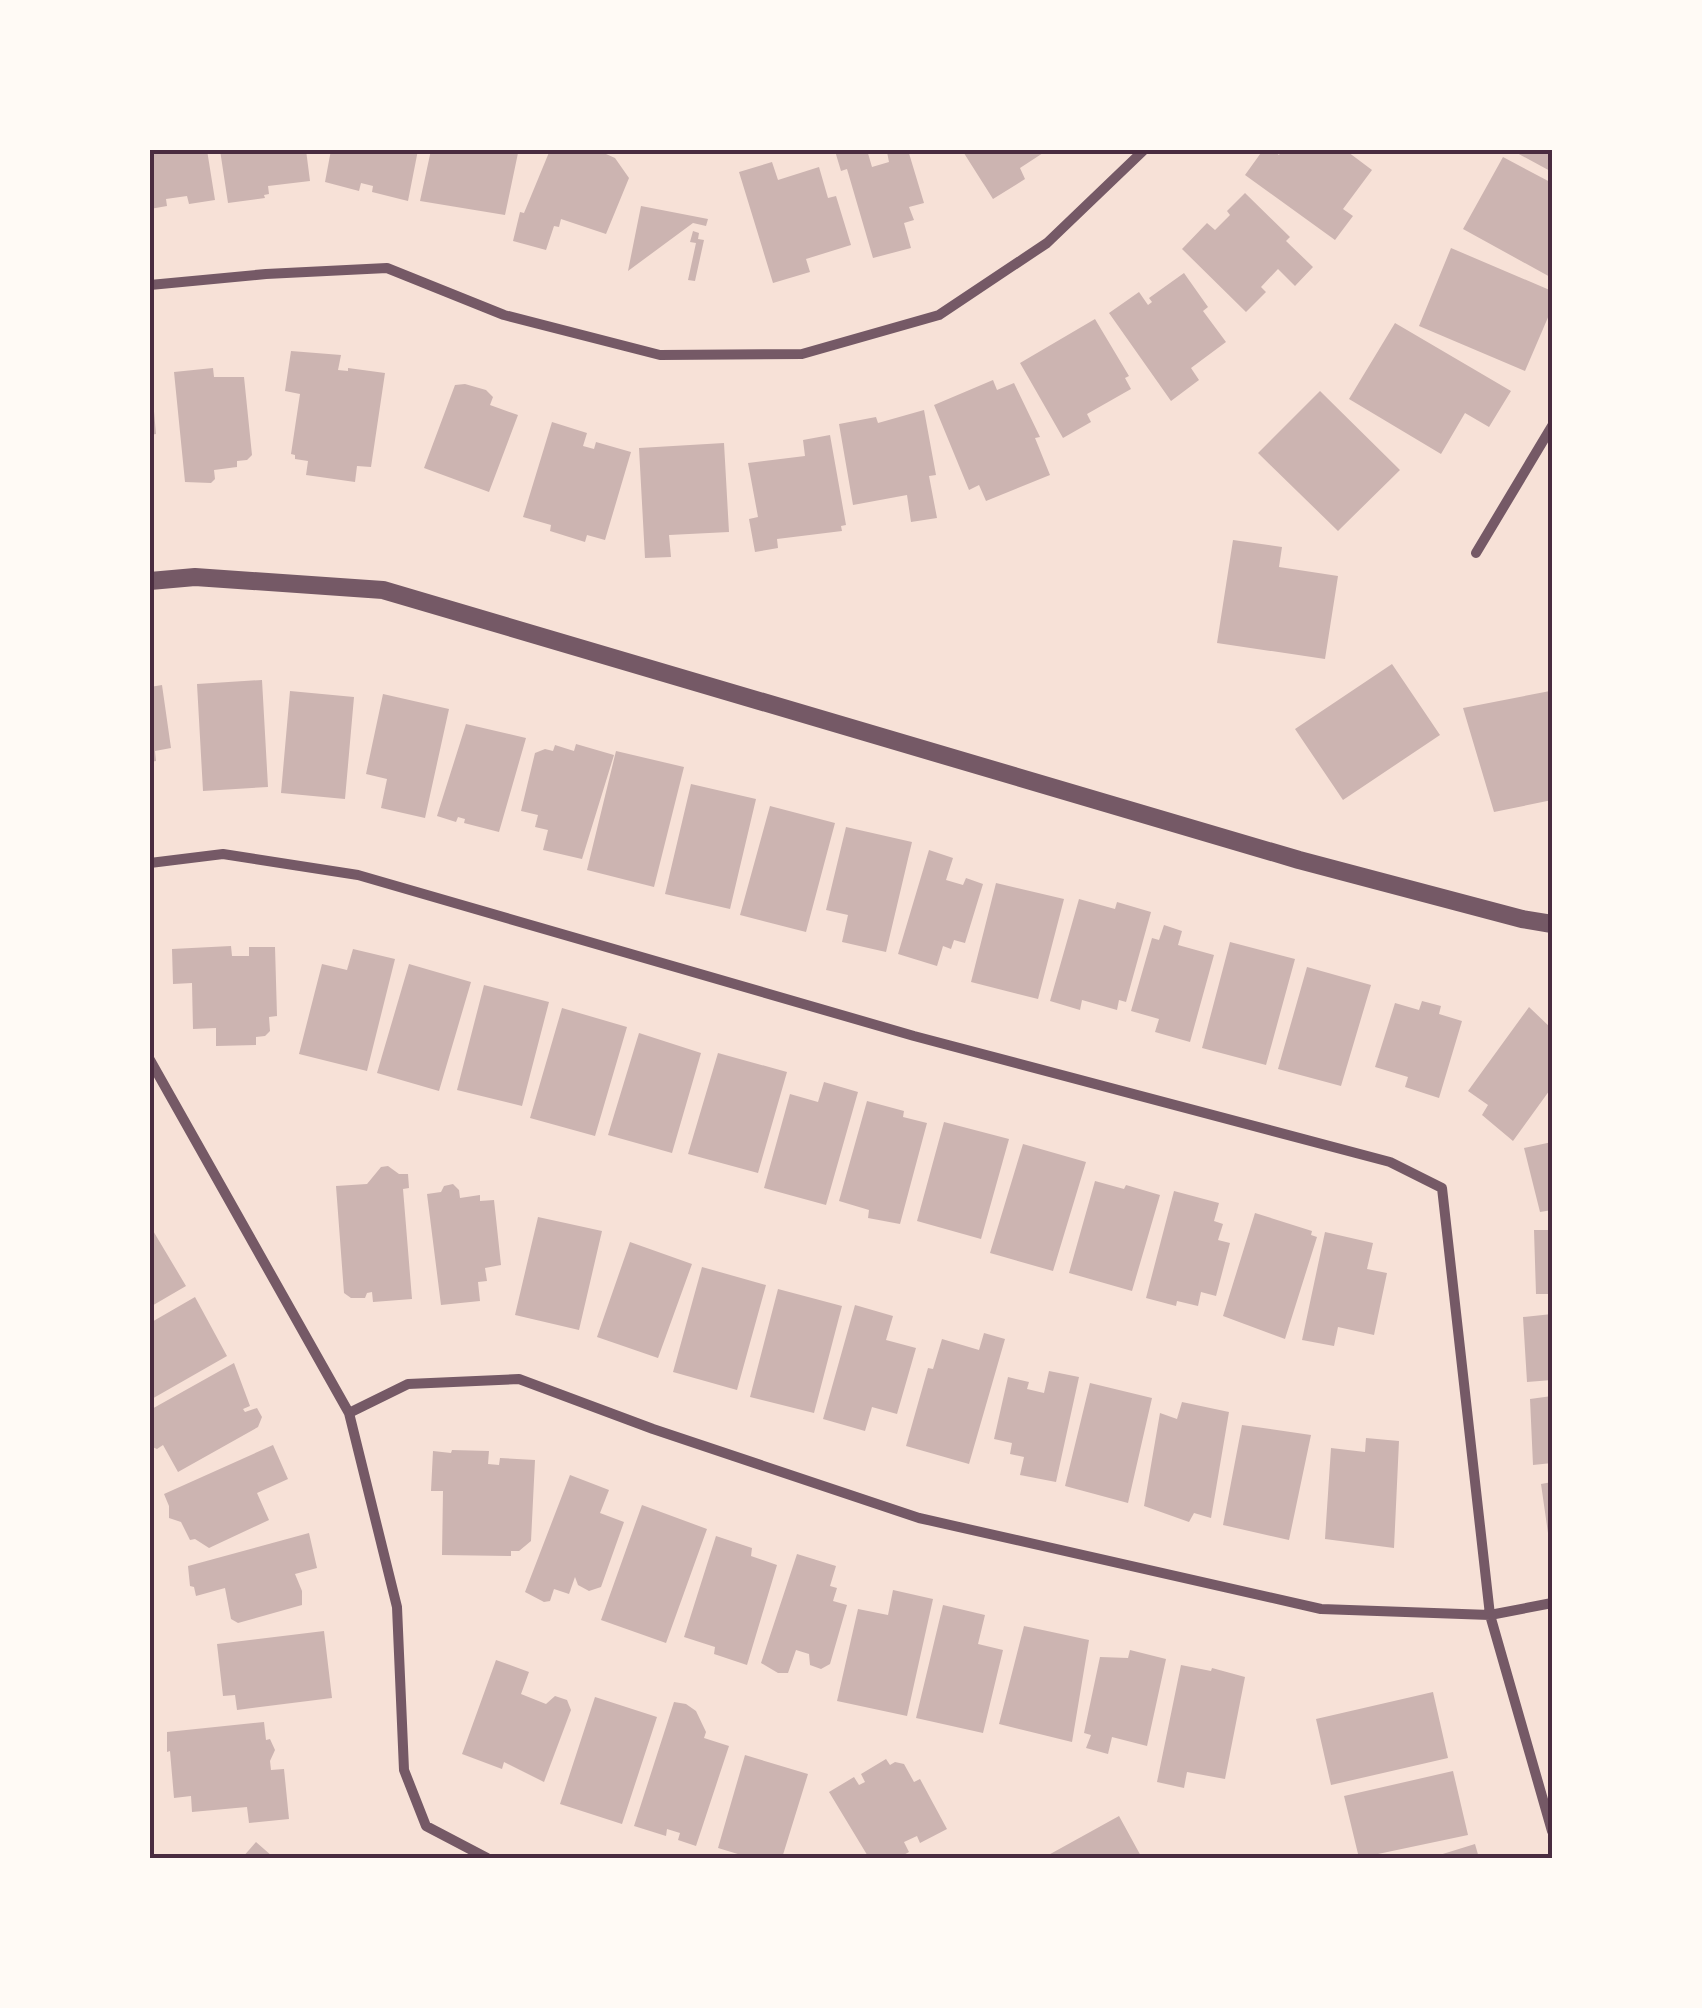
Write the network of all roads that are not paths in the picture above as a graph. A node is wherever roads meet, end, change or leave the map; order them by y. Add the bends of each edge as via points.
1 (1144, 150) edge
2 (150, 286) edge
3 (1552, 426) edge
4 (1476, 553) dead end
5 (150, 581) edge
6 (150, 863) edge
7 (1552, 924) edge
8 (150, 1060) edge
9 (348, 1413) junction
10 (1552, 1603) edge
11 (1490, 1614) junction
12 (1552, 1832) edge
13 (487, 1858) edge

1 - 2 street via 1047,243 939,315 802,354 660,355 504,315 387,268
3 - 4 street
5 - 7 street via 195,577 383,590 1299,860
6 - 11 street via 223,854 358,875 914,1036 1390,1162 1442,1188
8 - 9 street
9 - 11 street via 408,1384 518,1378 920,1518 1321,1610
9 - 13 street via 397,1607 404,1770 426,1826
10 - 11 street
11 - 12 street

